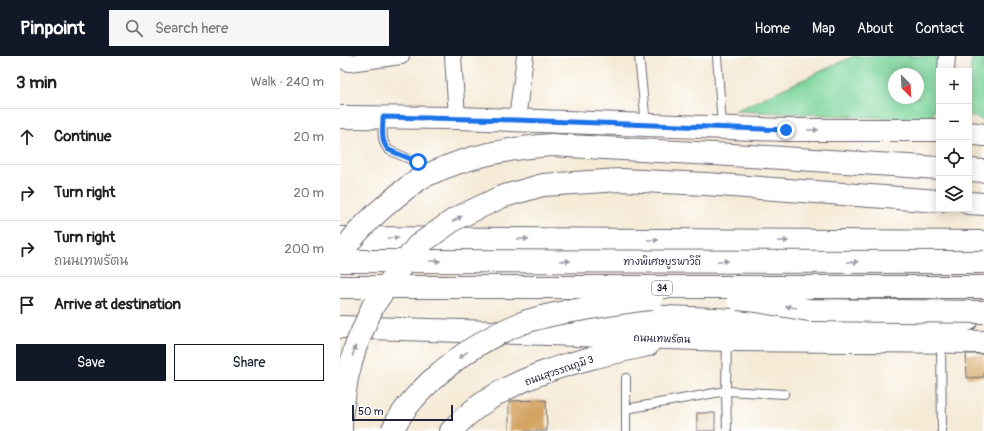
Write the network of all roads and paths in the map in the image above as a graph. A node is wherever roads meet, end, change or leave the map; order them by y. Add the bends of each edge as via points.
1 (401, 56) edge
2 (453, 56) edge
3 (525, 56) edge
4 (639, 56) edge
5 (717, 56) edge
6 (947, 56) edge
7 (340, 60) edge
8 (946, 68) edge
9 (340, 117) edge
10 (383, 117) junction
11 (457, 118) junction
12 (517, 120) junction
13 (646, 125) junction
14 (936, 126) edge
15 (722, 127) junction
16 (972, 133) edge
17 (984, 135) edge
18 (418, 162) dead end
19 (936, 168) edge
20 (972, 170) edge
21 (984, 171) edge
22 (936, 201) edge
23 (972, 203) edge
24 (984, 204) edge
25 (340, 238) edge
26 (984, 242) edge
27 (340, 256) edge
28 (340, 261) edge
29 (984, 262) edge
30 (340, 287) edge
31 (535, 287) junction
32 (984, 287) edge
33 (984, 291) edge
34 (984, 312) edge
35 (542, 317) junction
36 (984, 319) edge
37 (340, 327) edge
38 (680, 338) junction
39 (728, 340) junction
40 (941, 342) junction
41 (984, 342) edge
42 (626, 378) dead end
43 (726, 391) junction
44 (784, 394) dead end
45 (626, 409) junction
46 (341, 431) edge
47 (392, 431) edge
48 (451, 431) edge
49 (626, 431) edge
50 (727, 431) edge
51 (942, 431) edge

1 - 7 street via 349,63
2 - 11 street
3 - 12 street
4 - 13 lane
5 - 15 lane
6 - 8 street
9 - 10 main road
10 - 11 main road
10 - 18 lane via 384,145 389,150
11 - 12 main road
12 - 13 main road
13 - 15 main road
15 -> 14 main road via 786,130
16 - 17 main road
19 - 27 main road, bridge via 551,145 515,148 455,163 422,178 397,195 372,218
20 - 21 main road
46 -> 22 main road, bridge via 347,378 355,348 373,306 417,246 455,219 502,197 543,185 620,180
23 - 24 main road
25 -> 26 main road
28 -> 29 main road, ทางพิเศษบูรพาวิถี, bridge
30 - 31 main road, bridge
31 - 32 main road, bridge
31 - 33 main road, 34
34 -> 35 main road, bridge via 814,310 743,300 681,298 628,302
35 - 36 main road, bridge via 628,316 868,325
35 -> 47 main road, bridge via 492,336 465,353 424,388 408,406
37 - 38 main road, ถนนเทพรัตน
38 - 39 main road, ถนนเทพรัตน
38 - 48 main road, ถนนสุวรรณภูมิ 3 via 593,357 516,384 485,402
39 - 40 main road, ถนนเทพรัตน
39 - 43 lane
40 - 41 main road, ถนนเทพรัตน
40 - 51 lane
42 - 45 lane
43 - 44 lane
43 - 45 lane
43 - 50 lane
45 - 49 lane

